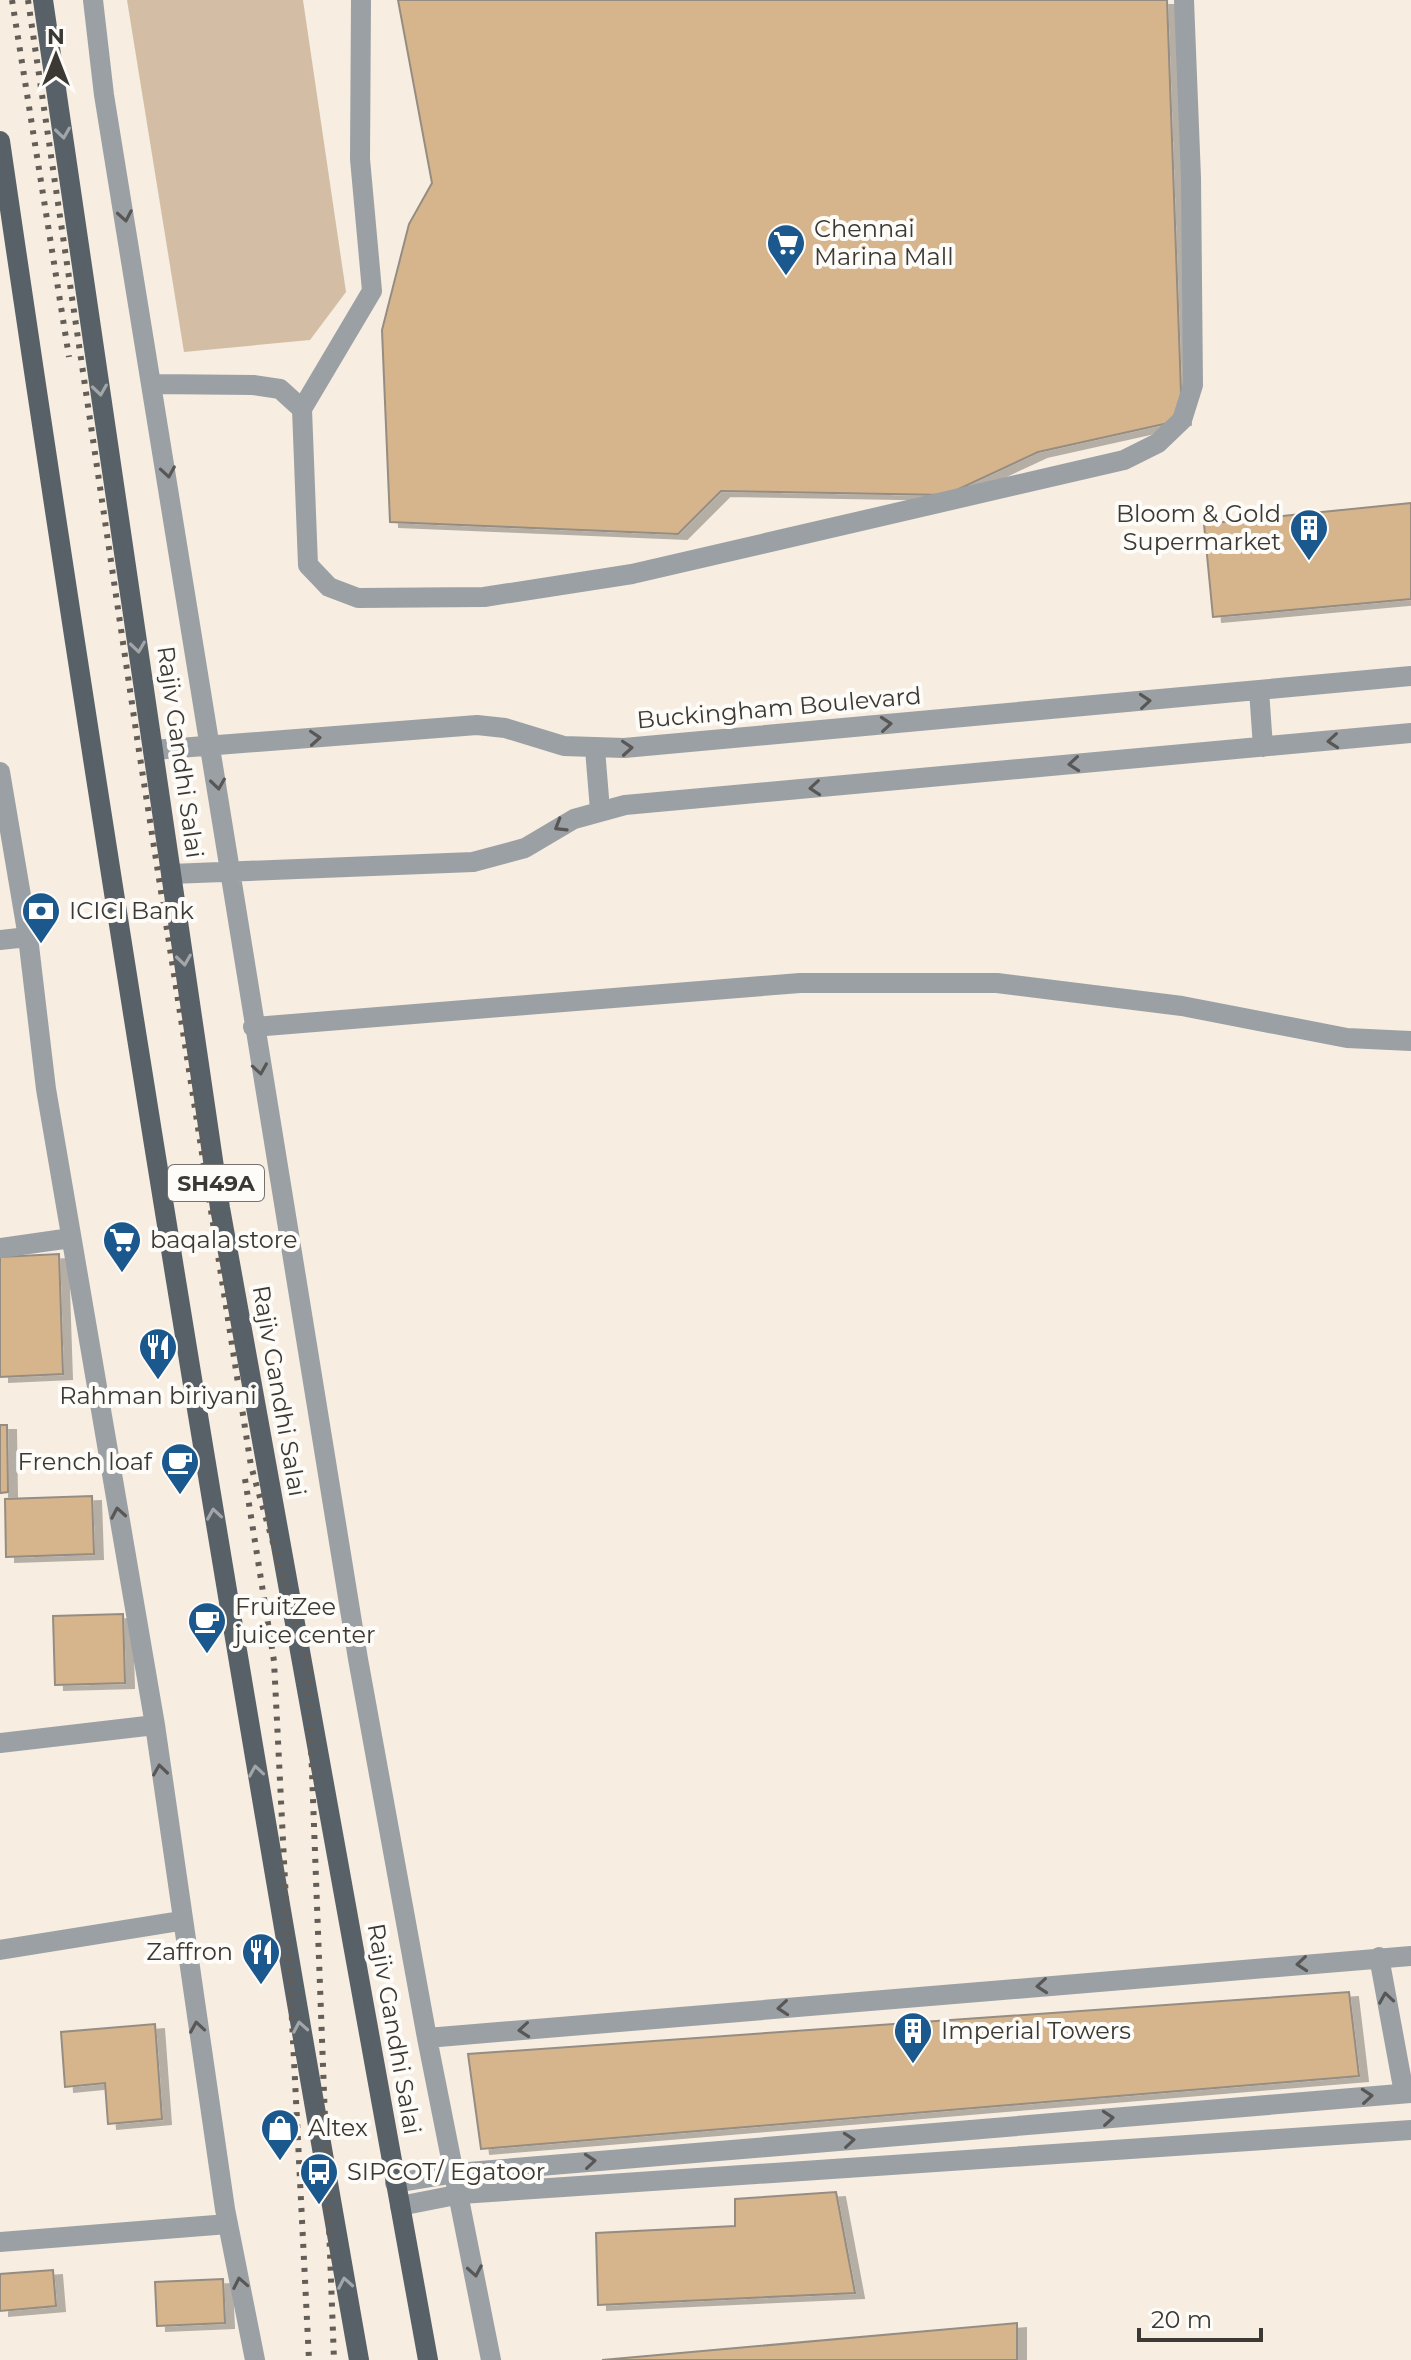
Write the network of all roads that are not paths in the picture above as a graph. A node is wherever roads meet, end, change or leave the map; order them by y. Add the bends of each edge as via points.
1 (43, 0) edge
2 (93, 0) edge
3 (361, 0) edge
4 (1184, 0) edge
5 (0, 141) edge
6 (153, 384) junction
7 (302, 409) junction
8 (1411, 676) edge
9 (1259, 690) junction
10 (1411, 733) edge
11 (212, 746) junction
12 (1263, 747) junction
13 (595, 749) junction
14 (153, 750) junction
15 (0, 772) edge
16 (600, 810) junction
17 (230, 871) junction
18 (171, 874) junction
19 (28, 937) junction
20 (0, 940) edge
21 (253, 1027) junction
22 (1411, 1041) edge
23 (71, 1238) junction
24 (0, 1248) edge
25 (155, 1725) junction
26 (0, 1743) edge
27 (180, 1921) junction
28 (0, 1950) edge
29 (1411, 1956) edge
30 (1379, 1957) junction
31 (427, 2038) junction
32 (1407, 2093) edge
33 (1411, 2130) edge
34 (456, 2173) junction
35 (395, 2183) junction
36 (461, 2194) junction
37 (400, 2206) junction
38 (228, 2224) junction
39 (0, 2242) edge
40 (255, 2360) edge
41 (359, 2360) edge
42 (428, 2360) edge
43 (491, 2360) edge

1 -> 14 main road, Rajiv Gandhi Salai / SH49A
2 -> 6 street
3 - 7 street via 360,159 372,291
4 - 7 street via 1193,385 1182,420 1158,443 1124,460 632,574 472,598 358,598 329,587 308,565
41 -> 5 main road, SH49A via 263,1818 111,878
6 - 7 street via 280,389
6 -> 11 street
8 - 9 street, Buckingham Boulevard
9 - 12 street
13 -> 9 street, Buckingham Boulevard
10 -> 12 street
11 -> 13 street, Buckingham Boulevard via 477,725
11 - 14 street, Buckingham Boulevard
11 -> 17 street
12 -> 16 street
13 - 16 street
14 - 18 main road, Rajiv Gandhi Salai / SH49A
15 - 19 street
16 -> 17 street via 525,848 473,862
17 - 18 street
17 - 21 street
18 -> 35 main road, Rajiv Gandhi Salai / SH49A via 220,1208
19 - 20 street
19 - 23 street
21 - 22 street via 800,983 997,983 1182,1006 1347,1038
21 -> 31 street
23 - 24 street
25 -> 23 street
25 - 26 street
27 -> 25 street
27 - 28 street
38 -> 27 street
29 - 30 street
30 -> 31 street
32 -> 30 street
31 - 34 street
34 -> 32 street
33 - 36 street
34 - 35 street
34 - 36 street
35 - 37 main road, Rajiv Gandhi Salai / SH49A
36 - 37 street
36 -> 43 street
37 - 42 main road, Rajiv Gandhi Salai / SH49A
38 - 39 street
40 -> 38 street

